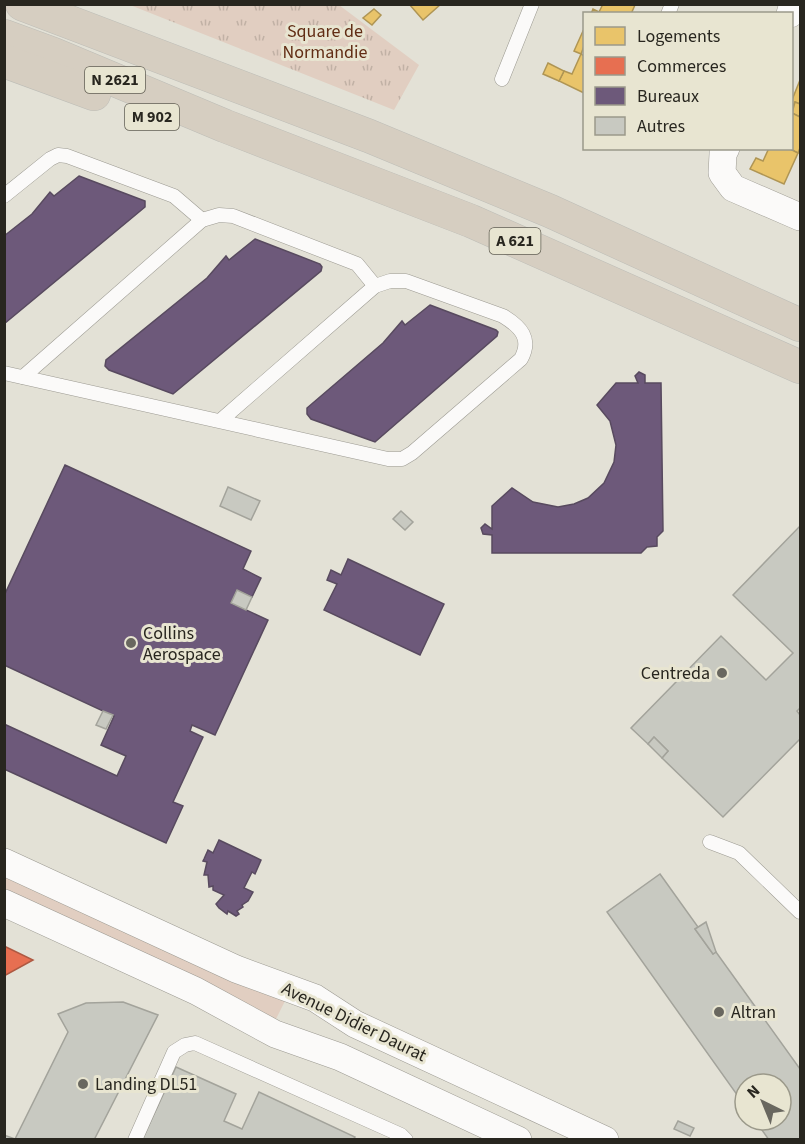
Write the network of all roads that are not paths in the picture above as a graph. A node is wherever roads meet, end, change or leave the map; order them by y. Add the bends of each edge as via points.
1 (22, 4) edge
2 (532, 4) edge
3 (4, 36) edge
4 (4, 61) edge
5 (502, 80) dead end
6 (225, 126) junction
7 (725, 150) edge
8 (4, 196) edge
9 (801, 217) edge
10 (202, 220) junction
11 (375, 286) junction
12 (798, 321) edge
13 (801, 367) edge
14 (4, 373) edge
15 (23, 377) junction
16 (220, 421) junction
17 (710, 842) dead end
18 (4, 862) edge
19 (4, 903) edge
20 (801, 912) edge
21 (135, 1140) edge
22 (406, 1140) edge
23 (519, 1140) edge
24 (605, 1140) edge

1 - 12 highway, A 621 via 369,136
2 - 5 lane
3 - 6 highway, N 2621
4 - 6 highway, M 902 via 176,126
6 - 13 highway, A 621 via 471,221
7 - 9 street via 722,173 734,188
8 - 10 lane via 50,159 67,156 174,196
10 - 11 lane via 233,216 357,264
10 - 15 lane
11 - 16 lane
11 - 16 lane via 406,281 503,316 524,333 526,350 521,359 402,459
14 - 15 lane
15 - 16 lane
17 - 20 lane via 740,853
18 - 24 street, Avenue Didier Daurat via 236,969 315,998 355,1024
19 - 23 street, Avenue Didier Daurat via 196,991 275,1034 340,1057
21 - 22 lane via 174,1052 195,1043

